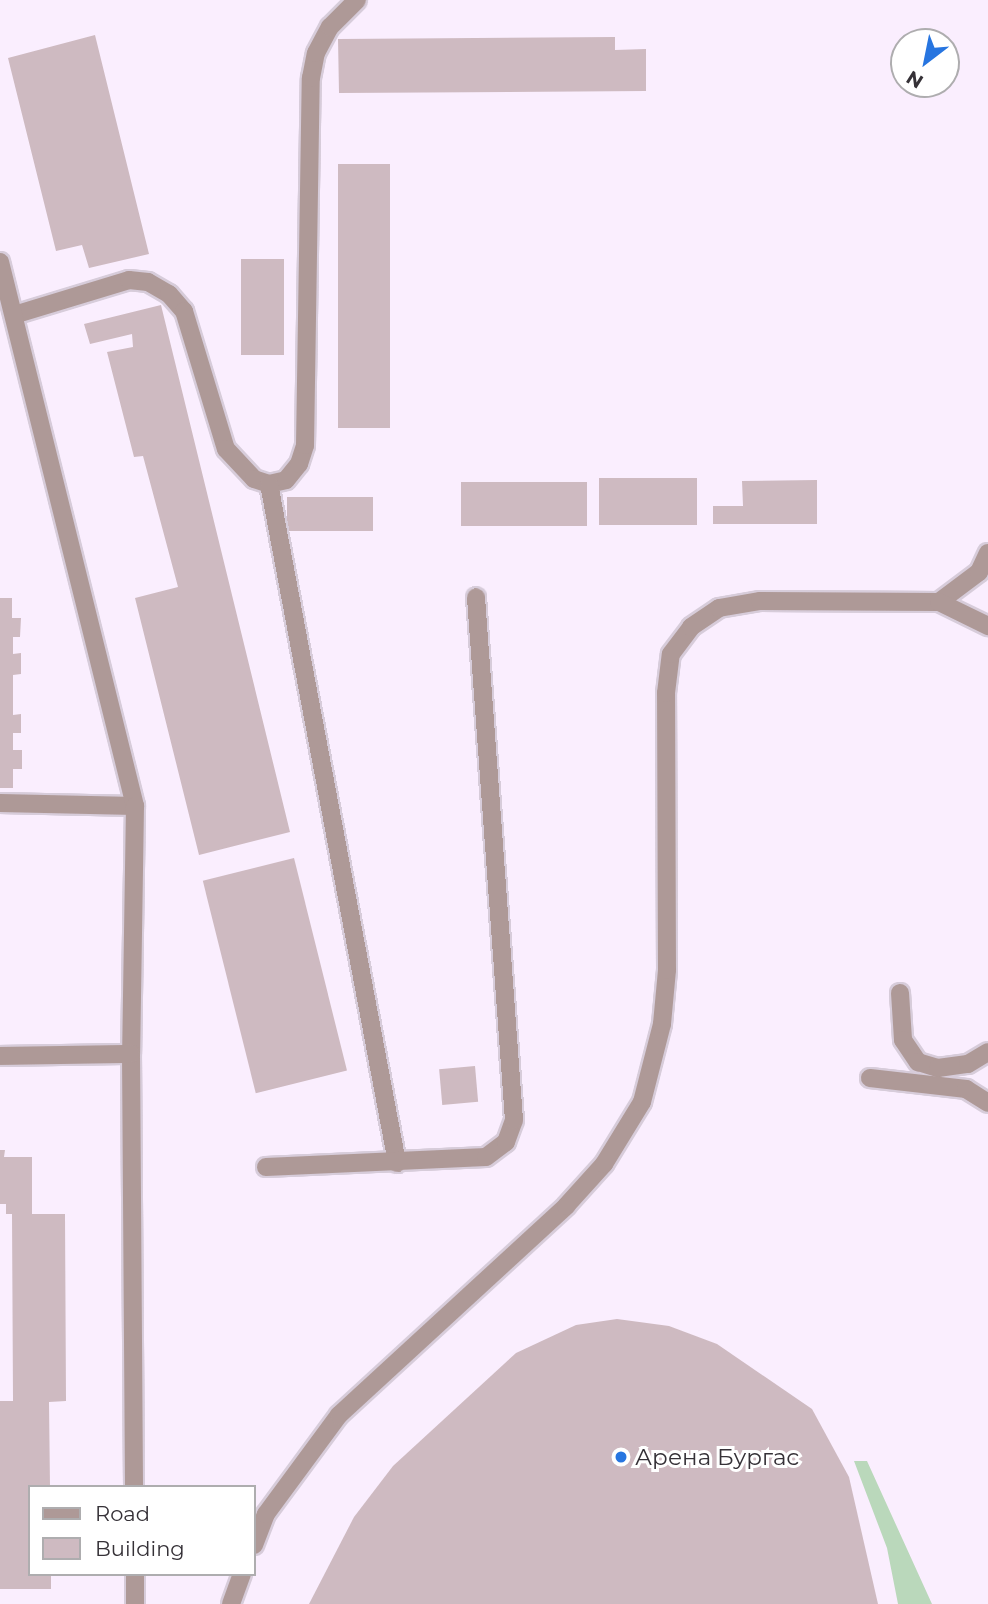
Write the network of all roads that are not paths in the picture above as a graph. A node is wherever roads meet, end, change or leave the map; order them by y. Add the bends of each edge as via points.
1 (357, 0) edge
2 (0, 262) edge
3 (13, 315) junction
4 (270, 484) junction
5 (988, 554) edge
6 (476, 597) dead end
7 (939, 602) junction
8 (988, 626) edge
9 (0, 803) edge
10 (135, 806) junction
11 (900, 993) dead end
12 (988, 1052) edge
13 (131, 1054) junction
14 (0, 1056) edge
15 (870, 1078) dead end
16 (988, 1103) edge
17 (397, 1163) junction
18 (266, 1167) dead end
19 (134, 1485) edge
20 (256, 1540) edge
21 (135, 1576) edge
22 (241, 1576) edge
23 (135, 1604) edge
24 (231, 1604) edge

1 - 4 street via 330,27 316,53 311,78 305,445 299,464 286,480
2 - 3 street
3 - 4 street via 129,280 148,282 169,294 184,312 226,449 238,467
3 - 10 street
4 - 17 street
5 - 7 street via 979,572
6 - 17 street via 514,1120 506,1142 486,1157
7 - 8 street
7 - 20 street via 760,601 719,608 691,627 671,654 666,693 667,970 662,1024 642,1102 604,1164 566,1206 339,1415 266,1514
9 - 10 street
10 - 13 street
11 - 12 street via 899,1025 909,1055 918,1062 938,1068 968,1064
13 - 14 street
13 - 19 street
15 - 16 street via 966,1089
17 - 18 street
21 - 23 street
22 - 24 street

